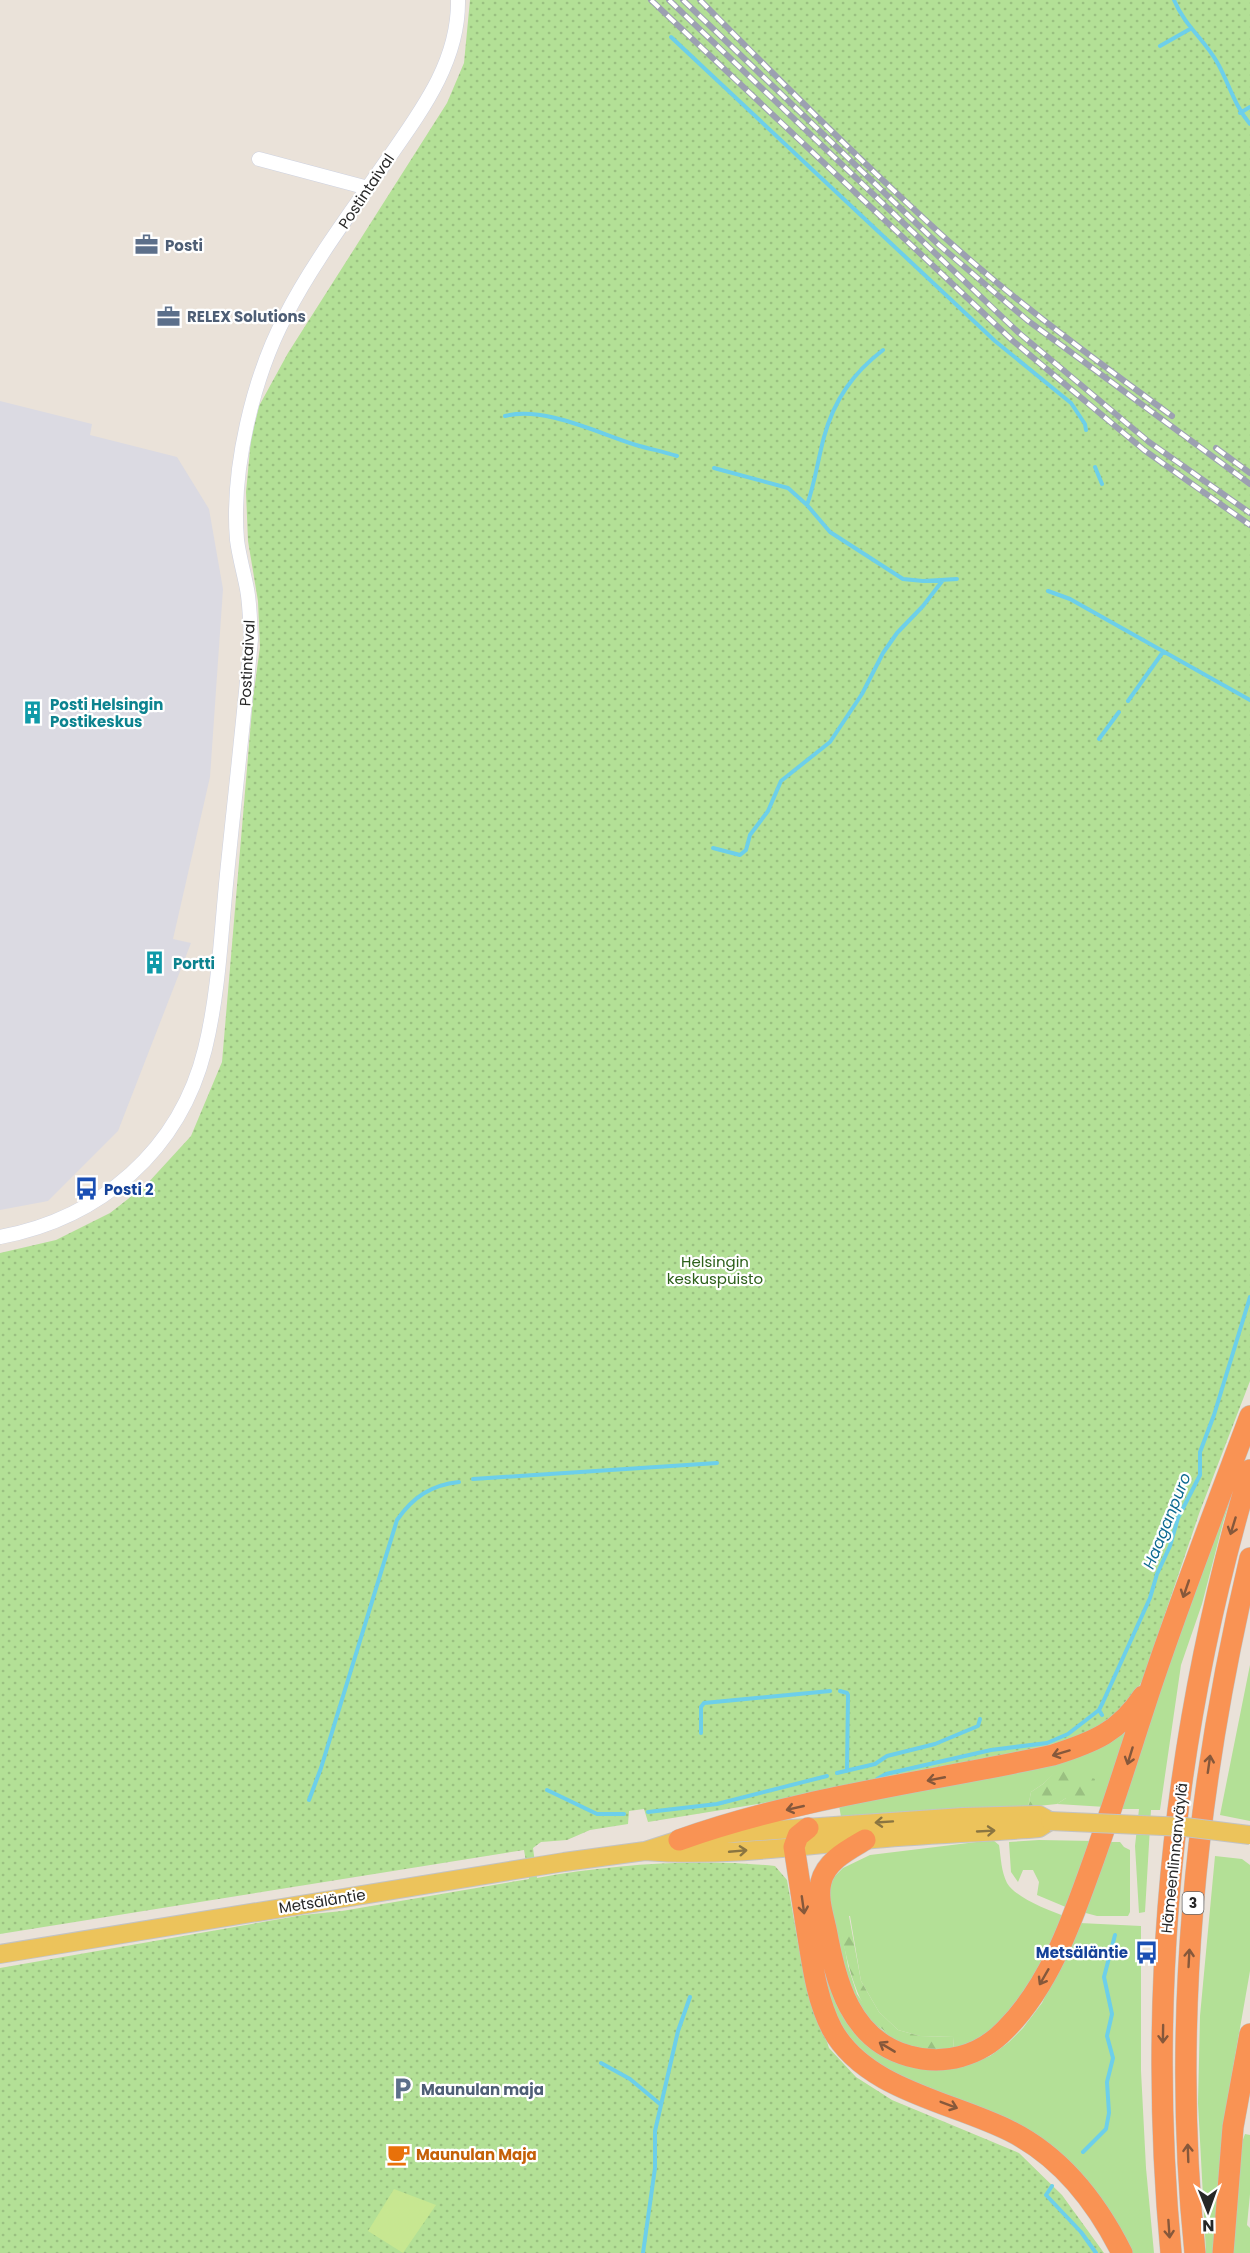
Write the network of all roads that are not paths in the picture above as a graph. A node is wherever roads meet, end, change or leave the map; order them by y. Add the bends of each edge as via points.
1 (458, 0) edge
2 (259, 159) dead end
3 (368, 188) junction
4 (0, 1237) edge
5 (1250, 1416) edge
6 (1250, 1470) edge
7 (1250, 1558) edge
8 (1153, 1680) junction
9 (1050, 1821) junction
10 (808, 1828) junction
11 (1250, 1835) edge
12 (679, 1840) junction
13 (865, 1840) junction
14 (794, 1847) junction
15 (645, 1851) junction
16 (0, 1954) edge
17 (1250, 2034) edge
18 (1122, 2253) edge
19 (1171, 2253) edge
20 (1195, 2253) edge
21 (1223, 2253) edge

1 - 3 street, Postintaival via 455,31 435,88
2 - 3 street
3 - 4 street, Postintaival via 286,315 263,368 249,415 236,518 251,639 217,970 199,1069 171,1127 147,1158 118,1185 47,1226
5 -> 8 highway
6 -> 19 highway, Hämeenlinnanväylä / 3 via 1228,1545 1197,1684 1184,1756 1173,1859 1162,2068
20 -> 7 highway, Hämeenlinnanväylä / 3 via 1186,2068 1191,1916 1210,1757
8 -> 12 highway via 1131,1714 1108,1734 1086,1745 756,1817
8 -> 13 highway via 1115,1803 1074,1916 1025,2008 985,2047 962,2057 917,2058 874,2040 857,2019 834,1973 820,1882 832,1862
9 -> 10 main road, Metsäläntie via 1039,1815 1016,1815
9 - 11 main road, Metsäläntie, bridge via 1185,1827
13 -> 9 main road, Metsäläntie via 1039,1828
10 - 12 main road, Metsäläntie
10 - 14 highway via 798,1836
12 - 15 main road, Metsäläntie
13 - 14 main road, Metsäläntie
15 -> 14 main road, Metsäläntie via 693,1854
14 -> 18 highway via 817,1989 833,2030 851,2054 887,2080 982,2118 1041,2151 1089,2198
15 - 16 main road, Metsäläntie
17 - 21 highway via 1233,2127

